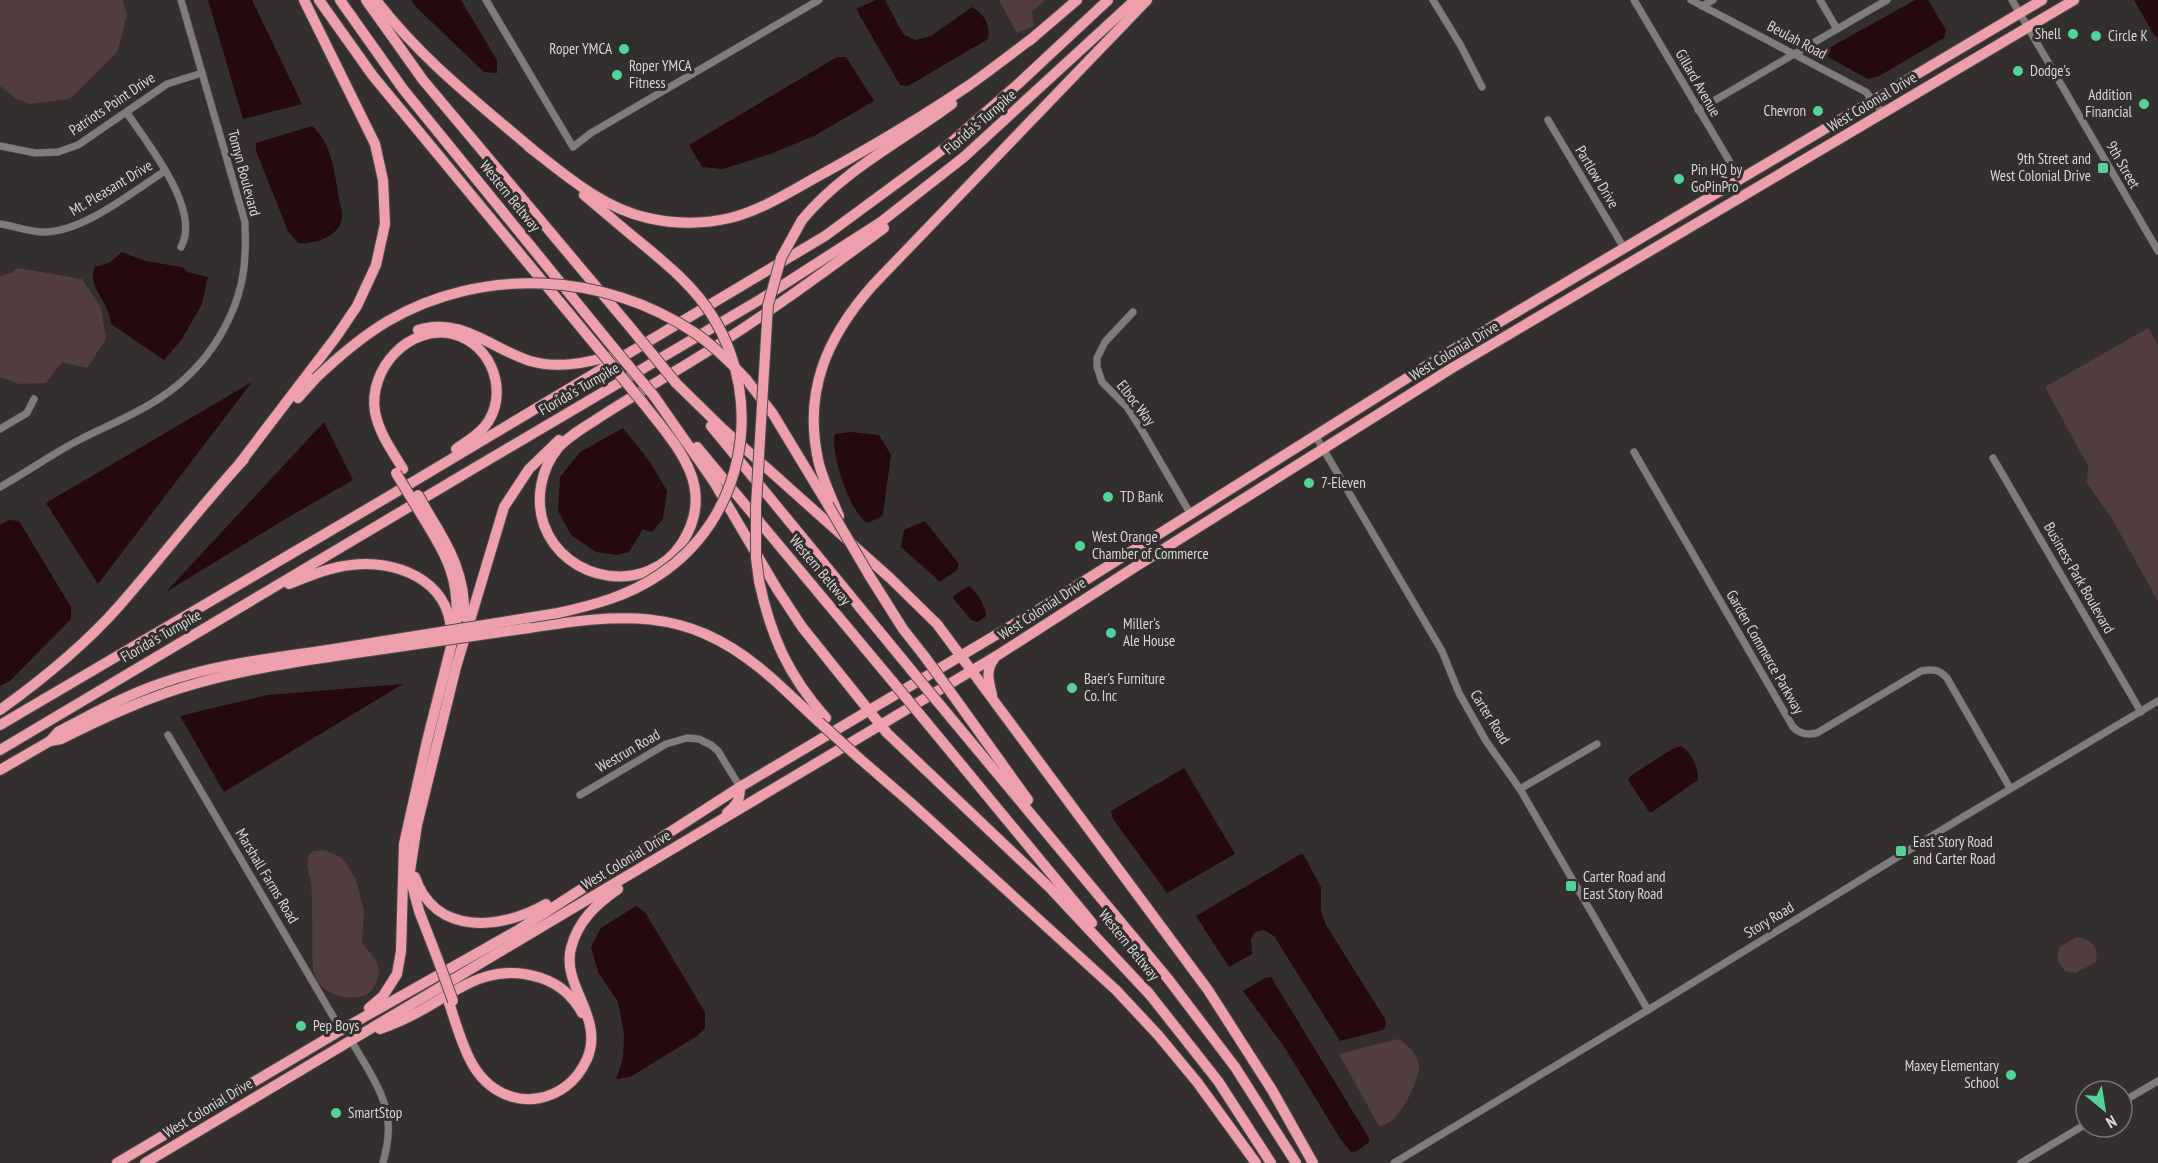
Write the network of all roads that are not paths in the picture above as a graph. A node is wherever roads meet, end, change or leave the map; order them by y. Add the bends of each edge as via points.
1 (181, 0) edge
2 (304, 0) edge
3 (319, 0) edge
4 (340, 0) edge
5 (366, 0) edge
6 (376, 0) edge
7 (486, 0) edge
8 (819, 0) edge
9 (1077, 0) edge
10 (1108, 0) edge
11 (1135, 0) edge
12 (1147, 0) edge
13 (1433, 0) edge
14 (1634, 0) edge
15 (1691, 0) edge
16 (1713, 0) edge
17 (1820, 0) edge
18 (1887, 0) edge
19 (2012, 0) edge
20 (2042, 0) edge
21 (2074, 0) edge
22 (1702, 6) junction
23 (2020, 13) junction
24 (2028, 27) junction
25 (1837, 29) junction
26 (1034, 37) junction
27 (1796, 54) junction
28 (202, 73) junction
29 (1482, 87) dead end
30 (1873, 100) junction
31 (1698, 110) junction
32 (127, 113) junction
33 (1882, 113) junction
34 (1548, 120) dead end
35 (0, 146) edge
36 (528, 146) junction
37 (964, 157) junction
38 (165, 171) junction
39 (1740, 179) junction
40 (1698, 222) junction
41 (0, 224) edge
42 (181, 246) dead end
43 (1624, 248) junction
44 (2158, 250) edge
45 (1575, 276) junction
46 (1549, 310) junction
47 (1133, 312) dead end
48 (1511, 314) junction
49 (636, 349) junction
50 (1474, 356) junction
51 (314, 373) junction
52 (676, 383) junction
53 (654, 396) junction
54 (34, 399) dead end
55 (613, 408) junction
56 (0, 429) edge
57 (1315, 435) junction
58 (1324, 448) junction
59 (1634, 452) dead end
60 (1993, 458) dead end
61 (400, 471) junction
62 (0, 487) edge
63 (1220, 494) junction
64 (386, 498) junction
65 (1190, 513) junction
66 (427, 517) junction
67 (1197, 528) junction
68 (1184, 536) junction
69 (869, 575) junction
70 (1084, 580) junction
71 (258, 597) junction
72 (1053, 621) junction
73 (335, 652) junction
74 (450, 654) junction
75 (961, 655) junction
76 (998, 655) junction
77 (456, 667) junction
78 (971, 671) junction
79 (994, 701) junction
80 (2158, 701) edge
81 (0, 710) edge
82 (869, 711) junction
83 (2141, 712) junction
84 (822, 720) junction
85 (0, 725) edge
86 (880, 725) junction
87 (168, 735) dead end
88 (1597, 744) dead end
89 (0, 750) edge
90 (781, 765) junction
91 (0, 770) edge
92 (740, 788) junction
93 (2010, 788) junction
94 (1520, 789) junction
95 (580, 795) dead end
96 (753, 802) junction
97 (696, 836) junction
98 (1050, 836) junction
99 (655, 841) junction
100 (411, 861) junction
101 (403, 876) junction
102 (436, 961) junction
103 (1151, 996) junction
104 (451, 1002) junction
105 (1648, 1011) junction
106 (342, 1030) junction
107 (351, 1040) junction
108 (2158, 1081) edge
109 (2134, 1095) edge
110 (2074, 1131) edge
111 (117, 1163) edge
112 (145, 1163) edge
113 (383, 1163) edge
114 (1256, 1163) edge
115 (1271, 1163) edge
116 (1296, 1163) edge
117 (1313, 1163) edge
118 (1394, 1163) edge
119 (2021, 1163) edge

1 - 28 street, Tomyn Boulevard
2 - 51 highway via 375,144 383,180 385,224 376,265 357,306
3 - 55 highway, bridge via 373,76 643,403 687,463 696,505 688,533 672,555 657,566 619,577 593,573 562,554 546,530 539,498 543,475 560,446
4 - 53 highway, Western Beltway, bridge via 403,89
5 - 52 highway, Western Beltway, bridge via 423,80
6 - 36 highway via 440,70
7 - 8 street via 573,147
9 - 26 highway
10 - 49 highway, Florida's Turnpike via 954,140 870,206
11 - 37 highway, Florida's Turnpike
12 - 69 highway, bridge via 873,285 838,331 825,358 816,393 814,422 819,463 839,516
13 - 29 street
14 - 31 street, Gillard Avenue
15 - 22 street, Beulah Road
16 - 22 street
17 - 25 street
18 - 25 street
19 - 23 street, 9th Street
20 - 23 highway, West Colonial Drive
21 - 24 highway, West Colonial Drive
22 - 27 street, Beulah Road
23 - 24 street, 9th Street
23 - 30 highway, West Colonial Drive
24 - 33 highway, West Colonial Drive
24 - 44 street, 9th Street
25 - 27 street
26 - 36 highway via 969,86 878,142 762,206 730,218 675,222 620,209 591,193
26 - 84 highway, bridge via 921,127 838,183 802,220 781,258 768,305 756,558 764,605 781,653
27 - 30 street, Beulah Road via 1866,92
27 - 31 street
28 - 32 street, Patriots Point Drive via 167,84
28 - 62 street, Tomyn Boulevard via 244,222 245,255 229,319 212,351 161,398 77,441
30 - 33 street, Beulah Road
30 - 39 highway, West Colonial Drive
31 - 39 street, Gillard Avenue
32 - 35 street, Patriots Point Drive via 78,145 58,152 35,153
32 - 38 street
33 - 40 highway, West Colonial Drive
34 - 43 street, Partlow Drive
36 - 73 highway, bridge via 677,274 722,332 736,366 742,405 741,446 732,482 714,518 690,549 661,575 630,593 558,613
37 - 55 highway via 884,229 724,340
37 - 71 highway, Florida's Turnpike via 881,222 770,294
38 - 41 street, Mt. Pleasant Drive via 85,222 64,229 42,232
38 - 42 street via 185,216 187,236
39 - 40 highway via 1736,192
39 - 43 highway, West Colonial Drive
40 - 46 highway, West Colonial Drive
43 - 45 highway, West Colonial Drive
45 - 46 highway via 1551,299
45 - 48 highway, West Colonial Drive
46 - 50 highway, West Colonial Drive
47 - 65 street, Elboc Way via 1105,342 1097,367 1102,382 1141,428
48 - 50 highway via 1508,327
48 - 57 highway, West Colonial Drive
49 - 61 highway via 586,362 551,364 532,361 457,328 434,326 413,331 383,355 368,392 374,434
49 - 64 highway, Florida's Turnpike
50 - 58 highway, West Colonial Drive
51 - 69 highway, bridge via 388,321 414,308 473,289 505,284 575,285 651,308 696,334 746,379 772,414
51 - 81 highway via 96,631
52 - 75 highway via 916,603
52 - 98 highway, Western Beltway, bridge
53 - 82 highway via 714,482 802,627
53 - 103 highway, Western Beltway, bridge
54 - 56 street via 27,413
55 - 77 highway via 547,450 515,488 494,535
57 - 58 street, Carter Road
57 - 63 highway, West Colonial Drive
58 - 67 highway, West Colonial Drive
58 - 94 street, Carter Road via 1442,651 1458,693
59 - 93 street, Garden Commerce Parkway via 1798,732 1817,733 1921,671 1940,671
60 - 83 street, Business Park Boulevard
61 - 64 highway via 377,423 375,394 381,372 397,350 416,338 454,334 484,355 492,368 497,390 492,417 476,436
61 - 66 highway, bridge
63 - 65 highway, West Colonial Drive
63 - 67 highway via 1203,512
64 - 85 highway, Florida's Turnpike
65 - 68 highway
65 - 70 highway, West Colonial Drive
66 - 74 highway via 453,577 457,612
66 - 77 highway via 455,560 464,592 463,630
67 - 68 highway, West Colonial Drive
68 - 72 highway, West Colonial Drive
69 - 98 highway, bridge via 903,629 1040,816
70 - 72 highway via 1055,608
70 - 75 highway, West Colonial Drive
71 - 74 highway via 352,565 407,571 423,579 442,599 451,627
71 - 89 highway, Florida's Turnpike
72 - 76 highway, West Colonial Drive
73 - 84 highway, bridge via 608,618 645,618 678,623 730,647
73 - 91 highway via 232,664 162,683 58,732 50,741
74 - 101 highway via 404,844
75 - 78 highway
75 - 82 highway, West Colonial Drive
76 - 78 highway, West Colonial Drive
76 - 79 highway via 988,673
77 - 100 highway
78 - 79 highway
78 - 86 highway, West Colonial Drive
79 - 117 highway via 1208,990
80 - 83 street, Story Road
82 - 86 highway
82 - 90 highway, West Colonial Drive
83 - 93 street, Story Road
84 - 114 highway via 1116,990 1197,1082
86 - 96 highway, West Colonial Drive
86 - 103 highway via 1051,889
87 - 106 street, Marshall Farms Road
88 - 94 street
90 - 92 highway, West Colonial Drive
90 - 96 highway via 759,784
92 - 95 street, Westrun Road via 718,751 699,739 687,738 666,744
92 - 97 highway via 735,807
92 - 99 highway, West Colonial Drive
93 - 105 street, Story Road
94 - 105 street, Carter Road
96 - 97 highway, West Colonial Drive
97 - 104 highway via 614,892 582,921 569,960 589,1017 590,1052 584,1067 561,1090 536,1099 518,1099 494,1089 472,1066
97 - 107 highway, West Colonial Drive
98 - 116 highway, Western Beltway via 1222,1049
99 - 100 highway via 618,858 534,910 492,923 456,920 435,908 420,889
99 - 106 highway, West Colonial Drive via 518,930
100 - 102 highway via 412,889
101 - 102 highway
101 - 106 highway via 397,974 378,1001
102 - 104 highway, bridge
103 - 115 highway, Western Beltway via 1218,1081
104 - 107 highway via 477,1065 505,1090 529,1095 549,1090 565,1081 581,1062 586,1028 576,1004 550,982 518,973 481,977 402,1021
105 - 118 street, Story Road
106 - 111 highway, West Colonial Drive
107 - 112 highway, West Colonial Drive
107 - 113 street via 382,1095 388,1115
108 - 109 street
110 - 119 street

